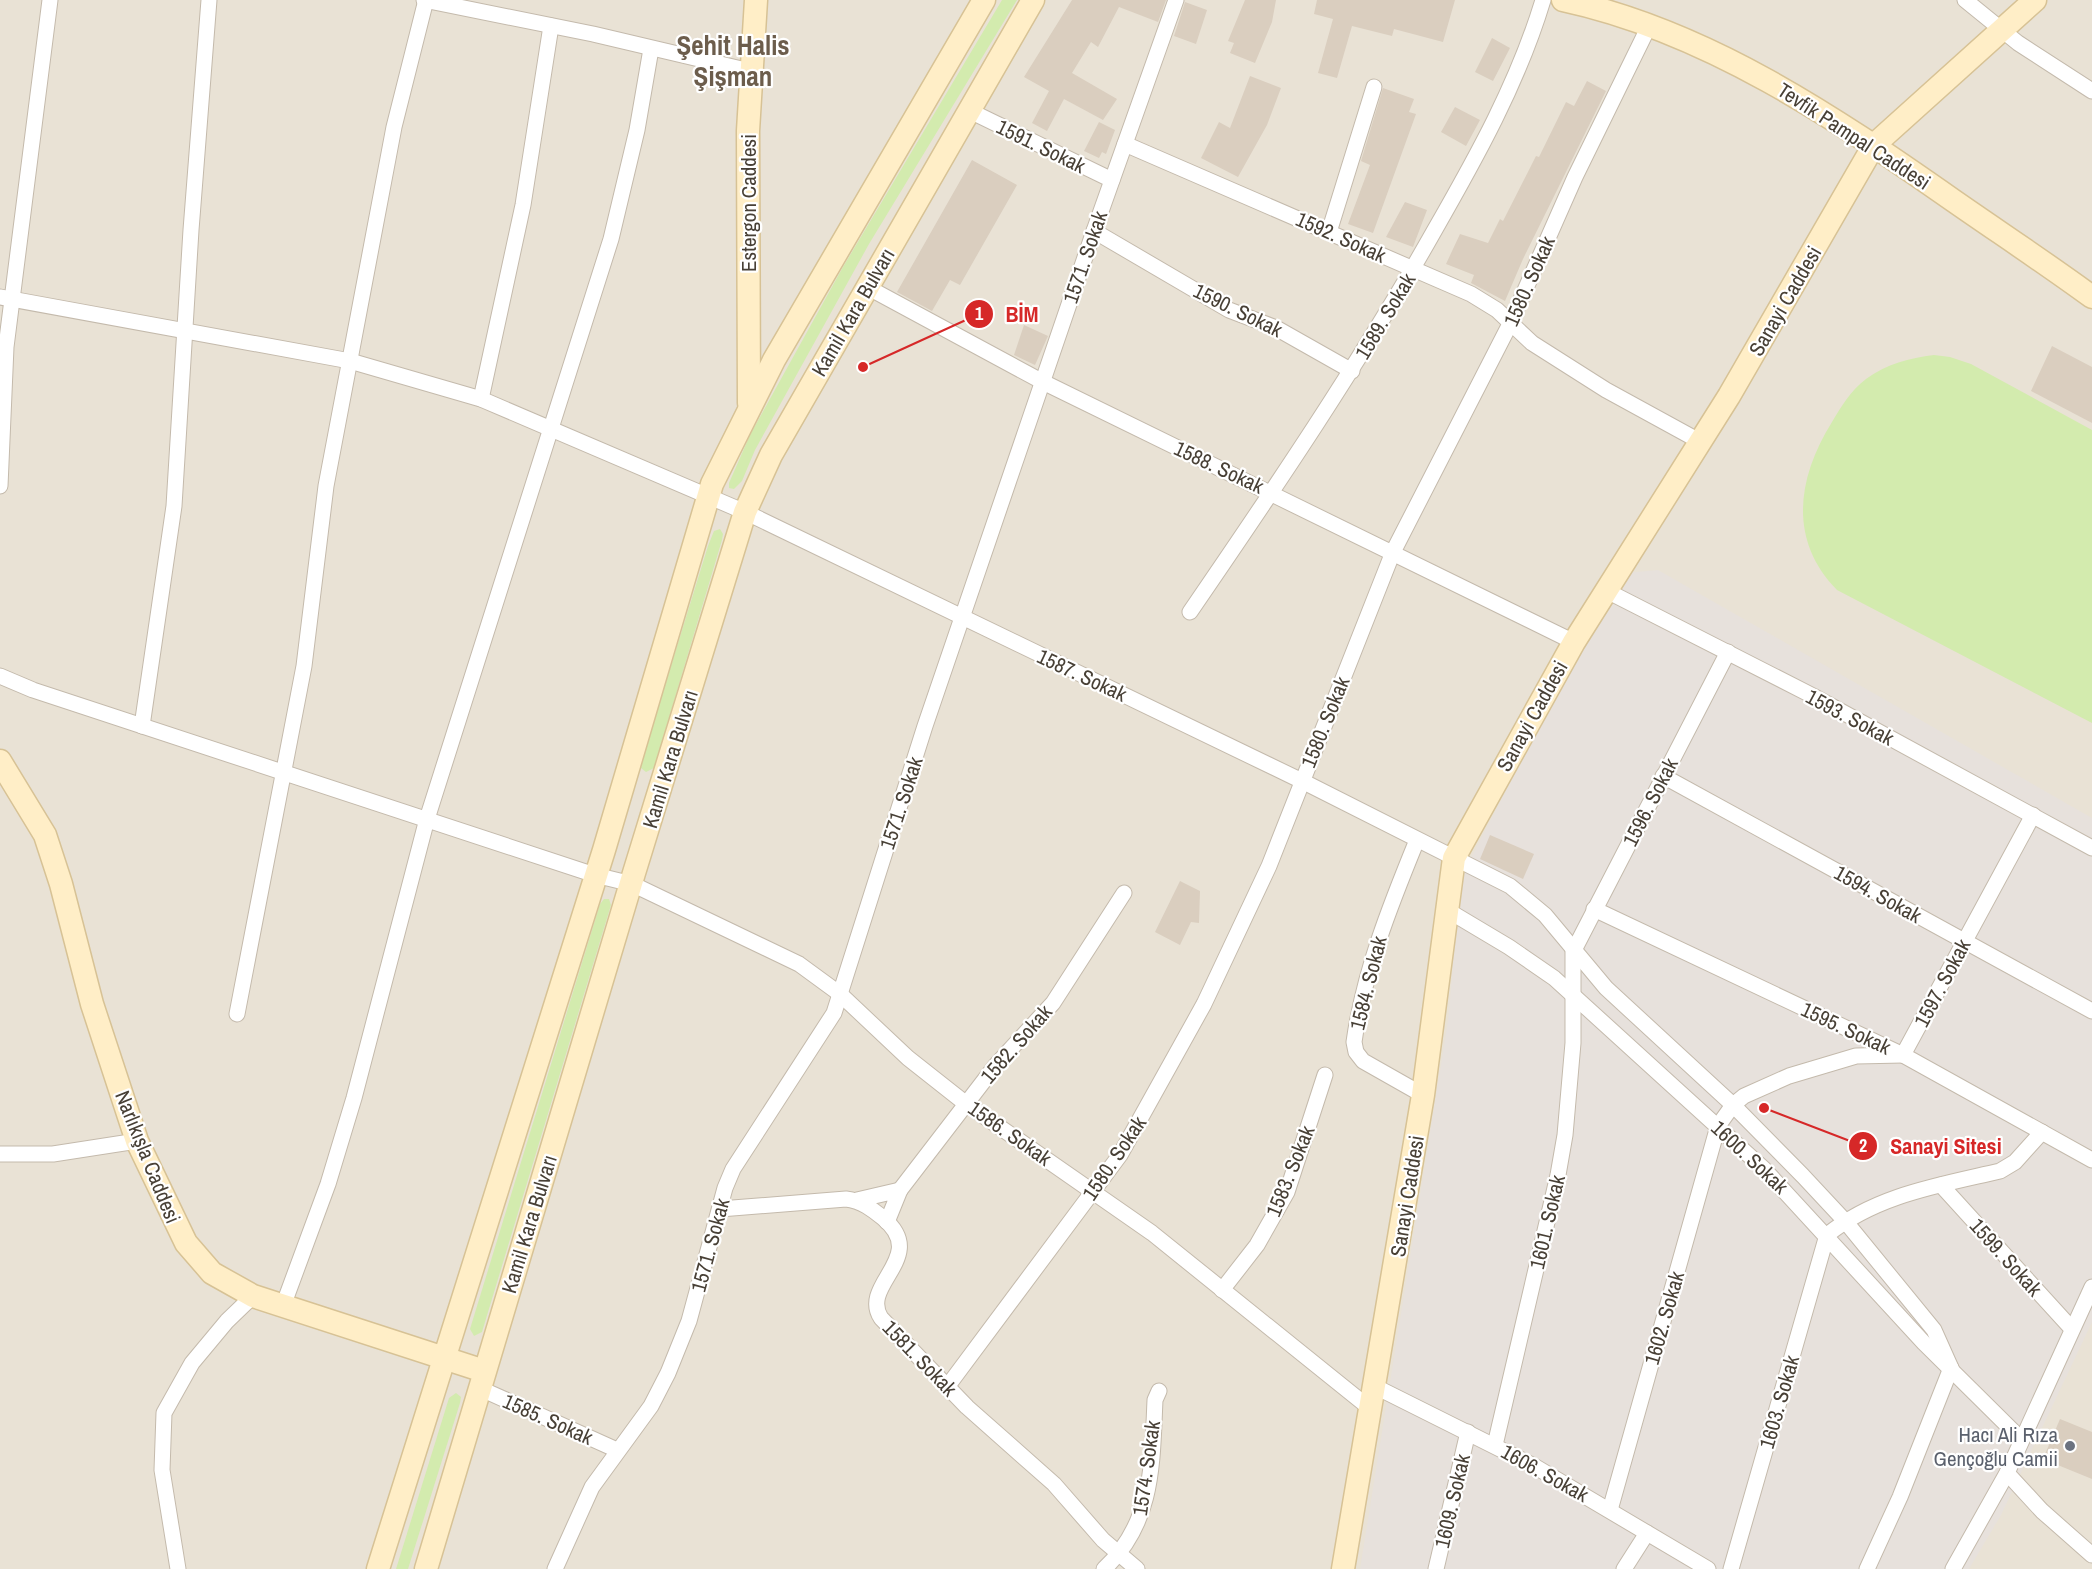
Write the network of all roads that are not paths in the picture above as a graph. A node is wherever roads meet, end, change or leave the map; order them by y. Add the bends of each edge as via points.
1 (50, 0) edge
2 (209, 0) edge
3 (425, 0) edge
4 (756, 0) edge
5 (984, 0) edge
6 (1033, 0) edge
7 (1176, 0) edge
8 (1543, 0) edge
9 (1563, 0) edge
10 (1965, 0) edge
11 (2035, 0) edge
12 (1612, 5) edge
13 (1650, 24) junction
14 (551, 26) junction
15 (2000, 30) junction
16 (651, 49) junction
17 (750, 71) junction
18 (1374, 87) dead end
19 (2092, 91) edge
20 (970, 111) junction
21 (1125, 144) junction
22 (1874, 145) junction
23 (1112, 180) junction
24 (1094, 231) junction
25 (1329, 231) junction
26 (1413, 269) junction
27 (867, 287) junction
28 (2091, 295) edge
29 (6, 298) edge
30 (1511, 322) junction
31 (185, 329) junction
32 (350, 361) junction
33 (1352, 371) junction
34 (1043, 382) junction
35 (481, 399) junction
36 (749, 407) junction
37 (551, 429) junction
38 (1701, 442) junction
39 (0, 486) edge
40 (1272, 493) junction
41 (708, 495) junction
42 (746, 512) junction
43 (1394, 552) junction
44 (1605, 590) junction
45 (1191, 612) dead end
46 (962, 618) junction
47 (1574, 642) junction
48 (1728, 652) junction
49 (0, 676) edge
50 (142, 726) junction
51 (0, 761) edge
52 (284, 773) junction
53 (1663, 776) junction
54 (1302, 780) junction
55 (2033, 815) junction
56 (427, 819) junction
57 (1417, 840) junction
58 (2092, 848) edge
59 (1454, 858) junction
60 (595, 875) junction
61 (632, 884) junction
62 (1124, 893) dead end
63 (1594, 909) junction
64 (1447, 910) junction
65 (1965, 942) junction
66 (1573, 952) junction
67 (840, 994) junction
68 (1574, 995) junction
69 (2092, 1011) edge
70 (237, 1014) dead end
71 (1904, 1055) junction
72 (1325, 1075) dead end
73 (1423, 1095) junction
74 (965, 1103) junction
75 (1733, 1105) junction
76 (1718, 1126) junction
77 (2042, 1131) junction
78 (137, 1141) junction
79 (0, 1154) edge
80 (2092, 1160) edge
81 (1941, 1185) junction
82 (900, 1190) junction
83 (1094, 1191) junction
84 (857, 1200) junction
85 (720, 1209) junction
86 (1845, 1221) junction
87 (887, 1222) junction
88 (1827, 1235) junction
89 (2092, 1287) edge
90 (1222, 1290) junction
91 (253, 1296) junction
92 (283, 1306) junction
93 (2072, 1329) junction
94 (444, 1358) junction
95 (1951, 1368) junction
96 (482, 1380) junction
97 (947, 1387) junction
98 (1376, 1387) junction
99 (1159, 1391) dead end
100 (1372, 1410) junction
101 (1468, 1432) junction
102 (2021, 1439) junction
103 (1495, 1445) junction
104 (617, 1450) junction
105 (2007, 1473) junction
106 (1610, 1510) junction
107 (1647, 1533) junction
108 (1119, 1555) junction
109 (2092, 1555) edge
110 (178, 1569) edge
111 (378, 1569) edge
112 (426, 1569) edge
113 (555, 1569) edge
114 (1104, 1569) edge
115 (1137, 1569) edge
116 (1343, 1569) edge
117 (1436, 1569) edge
118 (1624, 1569) edge
119 (1708, 1569) edge
120 (1731, 1569) edge
121 (1867, 1569) edge
122 (1953, 1569) edge

1 - 29 street
2 - 31 street
3 - 14 street
3 - 32 street via 394,127
4 - 17 street, Estergon Caddesi
5 - 36 street, Kamil Kara Bulvarı via 861,207
6 - 20 street, Kamil Kara Bulvarı
7 - 21 street, 1571. Sokak
8 - 26 street, 1589. Sokak via 1523,62 1502,106
9 - 12 street, Tevfik Pampal Caddesi
10 - 15 street
11 - 15 street, Sanayi Caddesi
12 - 13 street, Tevfik Pampal Caddesi
13 - 22 street, Tevfik Pampal Caddesi via 1783,89
13 - 30 street, 1580. Sokak via 1575,177
14 - 16 street
14 - 35 street via 523,204
15 - 19 street
15 - 22 street, Sanayi Caddesi
16 - 17 street
16 - 37 street via 611,239
17 - 36 street, Estergon Caddesi
18 - 25 street
20 - 23 street, 1591. Sokak
20 - 27 street, Kamil Kara Bulvarı
21 - 23 street, 1571. Sokak
21 - 25 street, 1592. Sokak
22 - 28 street, Tevfik Pampal Caddesi
22 - 38 street, Sanayi Caddesi
23 - 24 street, 1571. Sokak
24 - 33 street, 1590. Sokak via 1229,310 1276,328
24 - 34 street, 1571. Sokak
25 - 26 street, 1592. Sokak
26 - 30 street, 1592. Sokak via 1471,294
26 - 33 street, 1589. Sokak
27 - 34 street, 1588. Sokak
27 - 42 street, Kamil Kara Bulvarı via 771,455
29 - 31 street, 1587. Sokak
29 - 39 street
30 - 38 street, 1592. Sokak via 1532,342 1597,384
30 - 43 street, 1580. Sokak
31 - 32 street, 1587. Sokak
31 - 50 street via 174,507
32 - 35 street, 1587. Sokak
32 - 52 street via 326,486 304,666
33 - 40 street, 1589. Sokak
34 - 40 street, 1588. Sokak
34 - 46 street, 1571. Sokak
35 - 37 street, 1587. Sokak
36 - 41 street, Kamil Kara Bulvarı
37 - 41 street, 1587. Sokak
37 - 56 street
38 - 44 street, Sanayi Caddesi
40 - 43 street, 1588. Sokak
40 - 45 street, 1589. Sokak
41 - 42 street, 1587. Sokak
41 - 60 street, Kamil Kara Bulvarı
42 - 46 street, 1587. Sokak
42 - 61 street, Kamil Kara Bulvarı
43 - 47 street, 1588. Sokak
43 - 54 street, 1580. Sokak
44 - 47 street, Sanayi Caddesi
44 - 48 street, 1593. Sokak
46 - 54 street, 1587. Sokak
46 - 67 street, 1571. Sokak
47 - 59 street, Sanayi Caddesi
48 - 53 street, 1596. Sokak
48 - 55 street, 1593. Sokak
49 - 50 street, 1586. Sokak
50 - 52 street, 1586. Sokak
51 - 78 street, Narlıkışla Caddesi via 33,812 54,858 92,1004
52 - 56 street, 1586. Sokak
52 - 70 street
53 - 63 street, 1596. Sokak
53 - 65 street, 1594. Sokak
54 - 57 street, 1587. Sokak
54 - 83 street, 1580. Sokak via 1269,866 1204,1004 1120,1155
55 - 58 street, 1593. Sokak
55 - 65 street, 1597. Sokak
56 - 60 street, 1586. Sokak
56 - 92 street via 354,1098 328,1184
57 - 59 street, 1587. Sokak
57 - 73 street, 1584. Sokak via 1377,940 1354,1042 1363,1061
59 - 64 street, Sanayi Caddesi
59 - 66 street, 1587. Sokak via 1523,895 1545,915
60 - 61 street, 1586. Sokak
60 - 94 street, Kamil Kara Bulvarı
61 - 67 street, 1586. Sokak via 800,964
61 - 96 street, Kamil Kara Bulvarı
62 - 74 street, 1582. Sokak via 1059,995
63 - 66 street, 1596. Sokak
63 - 71 street, 1595. Sokak
64 - 68 street, 1600. Sokak via 1529,960
64 - 73 street, Sanayi Caddesi
65 - 69 street, 1594. Sokak
65 - 71 street, 1597. Sokak
66 - 68 street, 1601. Sokak
66 - 75 street, 1587. Sokak via 1632,1014
67 - 74 street, 1586. Sokak via 908,1058
67 - 85 street, 1571. Sokak via 826,1028 733,1169
68 - 76 street, 1600. Sokak
68 - 103 street, 1601. Sokak via 1569,1093 1558,1175
71 - 75 street via 1856,1056 1817,1065 1763,1086
71 - 77 street, 1595. Sokak
72 - 90 street, 1583. Sokak via 1287,1192 1257,1245
73 - 98 street, Sanayi Caddesi
74 - 82 street, 1582. Sokak
74 - 83 street, 1586. Sokak
75 - 76 street, 1602. Sokak
75 - 86 street, 1587. Sokak
76 - 88 street, 1600. Sokak
76 - 106 street, 1602. Sokak
77 - 80 street, 1595. Sokak
77 - 81 street via 2015,1162 2000,1171
78 - 79 street via 53,1154
78 - 91 street, Narlıkışla Caddesi via 186,1243 212,1273
81 - 86 street via 1882,1202
81 - 93 street, 1599. Sokak
82 - 84 street
82 - 87 street, 1582. Sokak
83 - 90 street, 1586. Sokak
83 - 97 street, 1580. Sokak
84 - 85 street
84 - 87 street, 1581. Sokak
85 - 104 street, 1571. Sokak via 679,1348 651,1406
86 - 88 street
86 - 95 street, 1587. Sokak via 1934,1330
87 - 97 street, 1581. Sokak via 897,1231 900,1252 876,1299 875,1309
88 - 95 street, 1600. Sokak
88 - 120 street, 1603. Sokak
89 - 93 street
90 - 100 street, 1586. Sokak
91 - 92 street, Narlıkışla Caddesi
91 - 110 street via 192,1363 164,1413 162,1470
92 - 94 street, Narlıkışla Caddesi
93 - 102 street
94 - 96 street, Narlıkışla Caddesi
94 - 111 street, Kamil Kara Bulvarı
95 - 102 street, 1600. Sokak
95 - 121 street
96 - 104 street, 1585. Sokak
96 - 112 street, Kamil Kara Bulvarı
97 - 108 street, 1581. Sokak via 1054,1484
98 - 100 street, Sanayi Caddesi
98 - 101 street, 1606. Sokak
99 - 108 street, 1574. Sokak via 1141,1519
100 - 116 street, Sanayi Caddesi
101 - 103 street, 1606. Sokak
101 - 117 street, 1609. Sokak
102 - 105 street
103 - 106 street, 1606. Sokak
104 - 113 street, 1571. Sokak via 583,1503
105 - 109 street via 2042,1511
105 - 122 street
106 - 107 street, 1606. Sokak
107 - 118 street
107 - 119 street, 1606. Sokak
108 - 114 street, 1574. Sokak
108 - 115 street, 1581. Sokak

